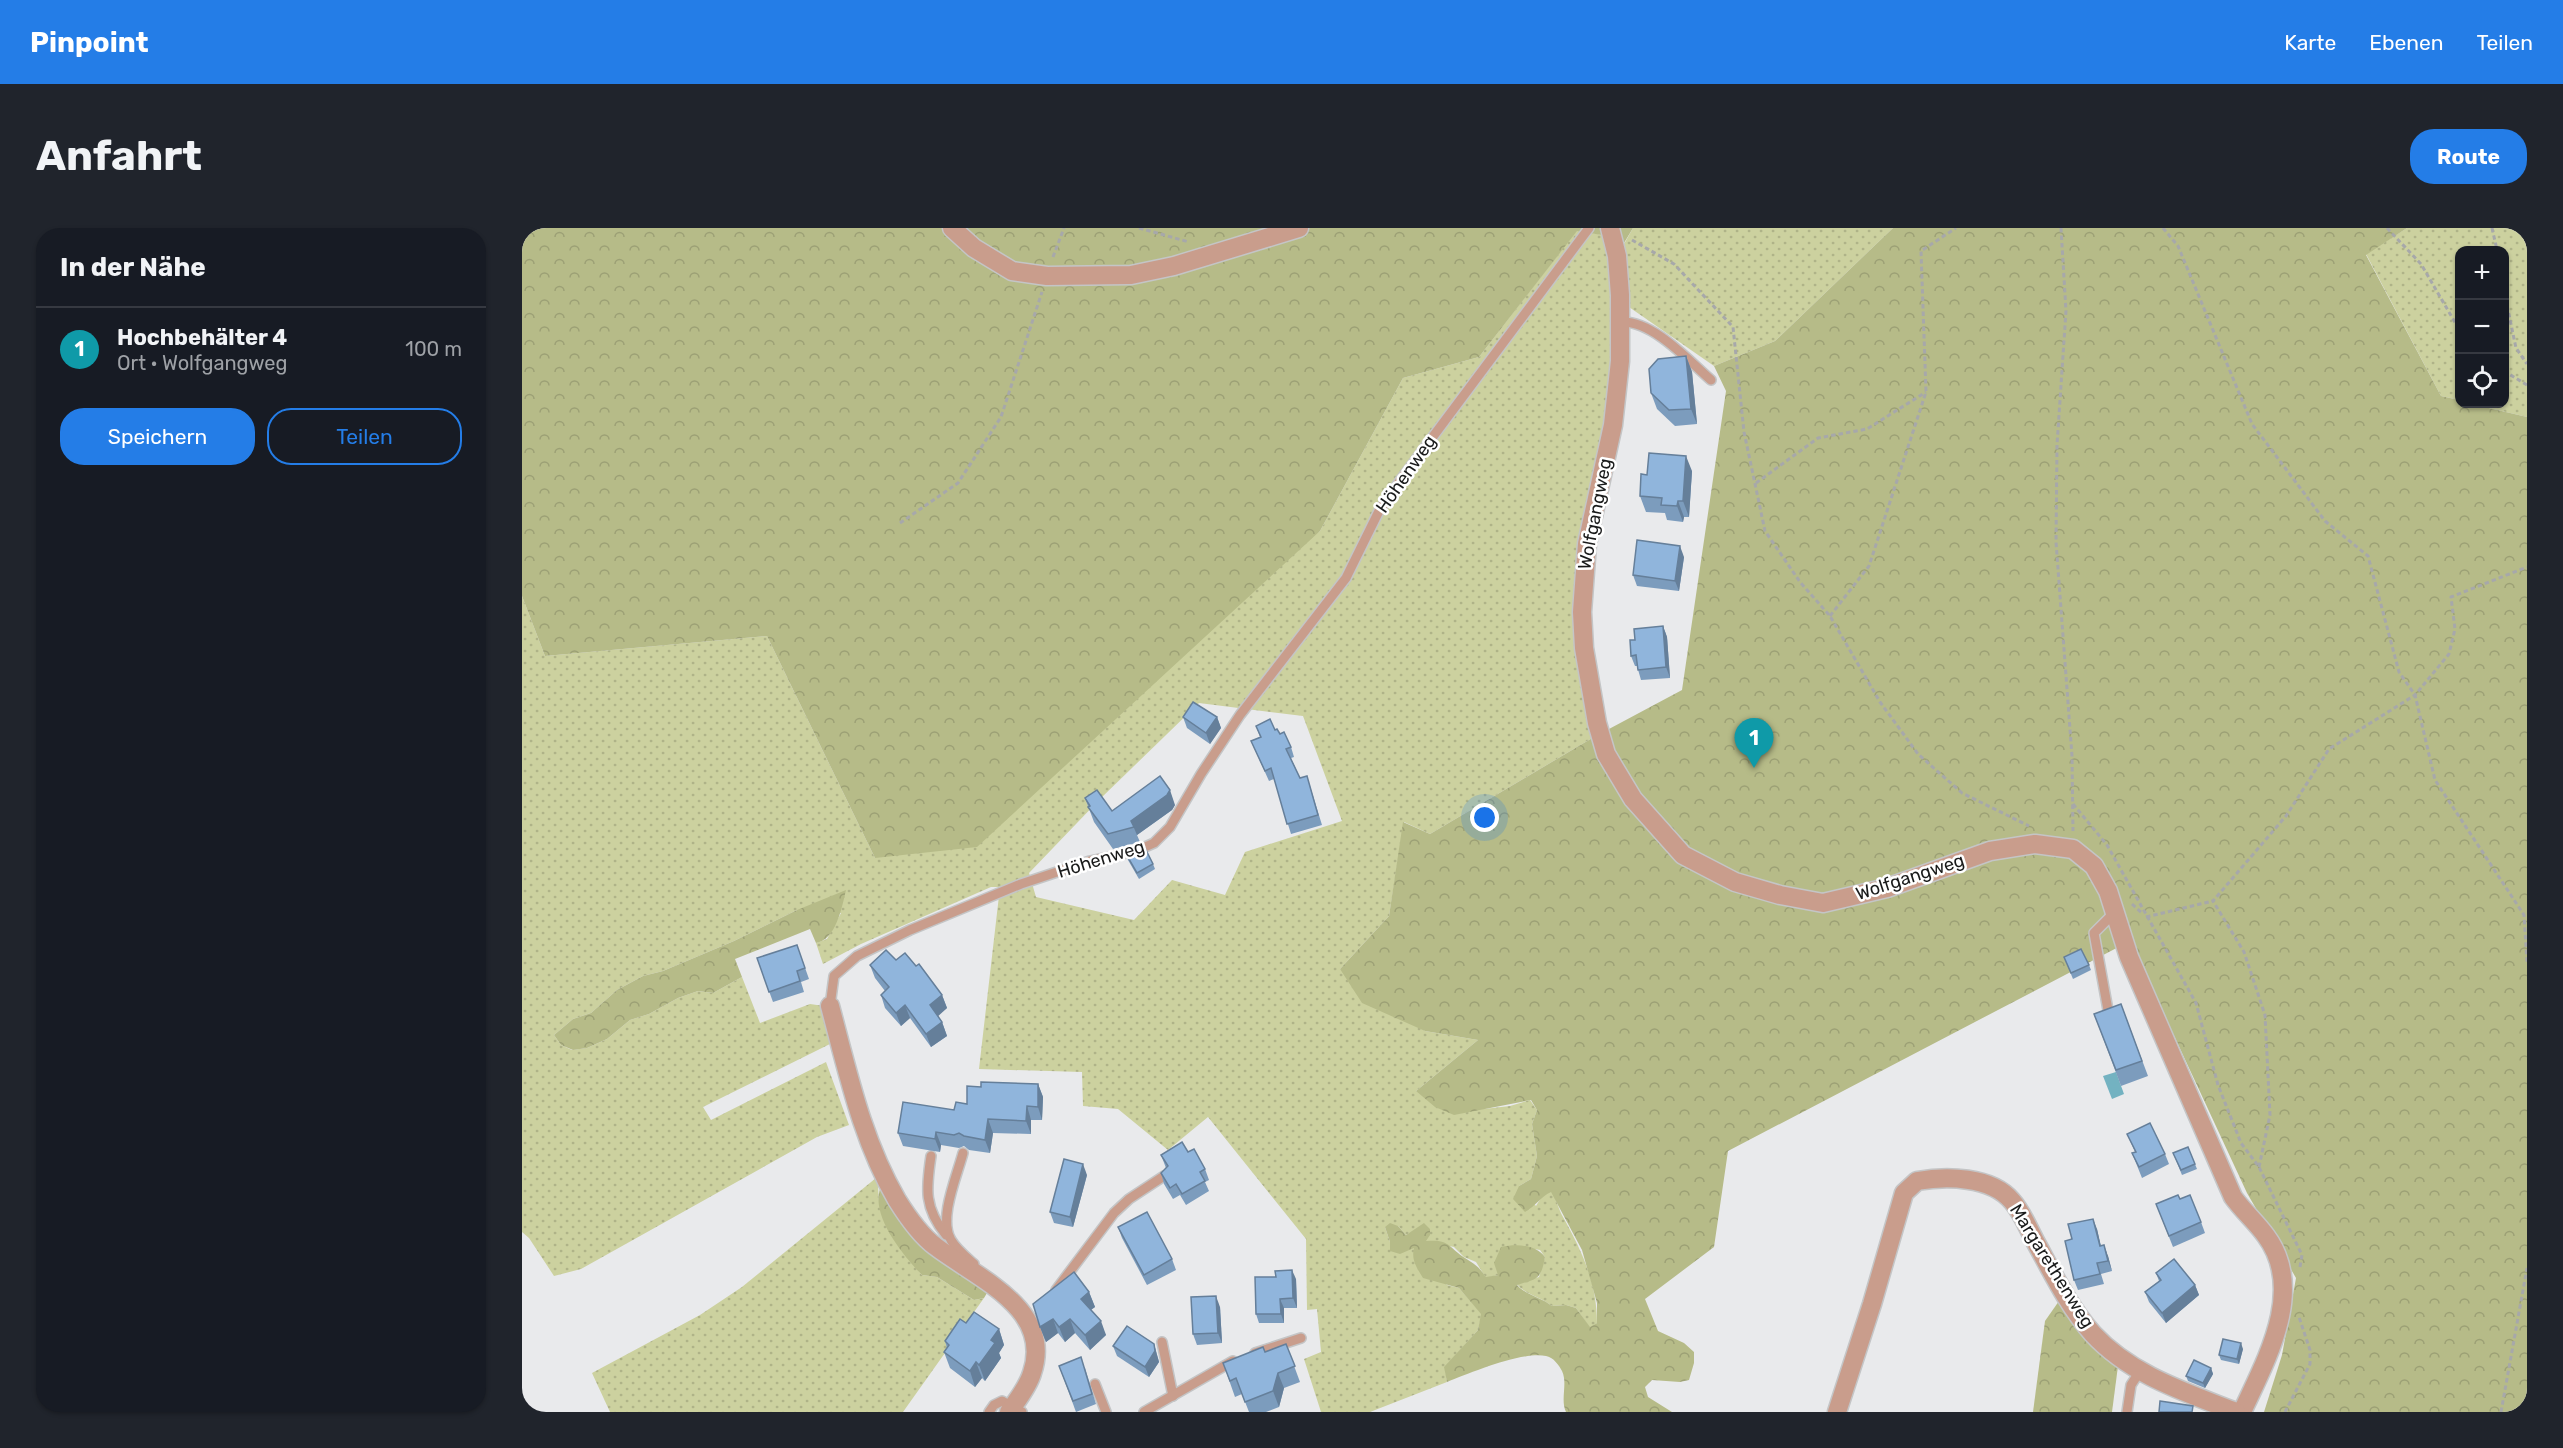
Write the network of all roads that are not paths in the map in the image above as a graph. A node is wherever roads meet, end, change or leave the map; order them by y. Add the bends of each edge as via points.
1 (952, 228) edge
2 (1299, 228) edge
3 (1589, 228) edge
4 (1611, 231) edge
5 (1622, 322) junction
6 (1711, 380) dead end
7 (2115, 912) junction
8 (830, 1006) joint
9 (2108, 1010) edge
10 (963, 1153) dead end
11 (931, 1156) dead end
12 (1164, 1176) edge
13 (951, 1242) junction
14 (993, 1284) junction
15 (1052, 1296) edge
16 (1301, 1338) dead end
17 (1162, 1342) dead end
18 (2140, 1371) junction
19 (1095, 1384) dead end
20 (1173, 1396) junction
21 (1014, 1410) edge
22 (988, 1412) edge
23 (1106, 1412) edge
24 (1144, 1412) edge
25 (1837, 1412) edge
26 (2127, 1412) edge
27 (2236, 1412) edge
28 (2242, 1412) edge

1 - 2 street via 974,248 1012,271 1047,276 1131,274 1174,266
3 - 8 lane, Höhenweg via 1402,478 1379,511 1346,578 1240,715 1170,827 1154,843 1136,851 1090,861 1021,884 857,956 834,976
4 - 5 street, Wolfgangweg
5 - 6 lane via 1647,327
5 - 7 street, Wolfgangweg via 1613,425 1587,544 1582,612 1597,723 1606,754 1633,799 1683,855 1735,882 1780,895 1823,903 1887,888 1990,850 2035,844 2073,849 2094,866
7 - 9 lane via 2094,933
7 - 28 street via 2129,957 2233,1197 2266,1236 2277,1256 2283,1300 2267,1358
8 - 14 street, Höhenweg via 861,1123 898,1203 933,1244
10 - 13 lane via 946,1216
11 - 13 lane via 926,1185 928,1203
12 - 15 lane via 1113,1213
13 - 14 lane
14 - 21 street, Höhenweg via 1030,1318 1035,1341 1032,1374
16 - 20 lane via 1234,1360
17 - 20 lane
18 - 25 street, Margarethenweg via 2094,1335 2079,1317 2012,1200 1978,1182 1923,1180 1904,1193
18 - 26 lane via 2131,1385
18 - 27 street, Margarethenweg
19 - 23 lane
20 - 24 lane
21 - 22 lane via 1006,1402 997,1402

